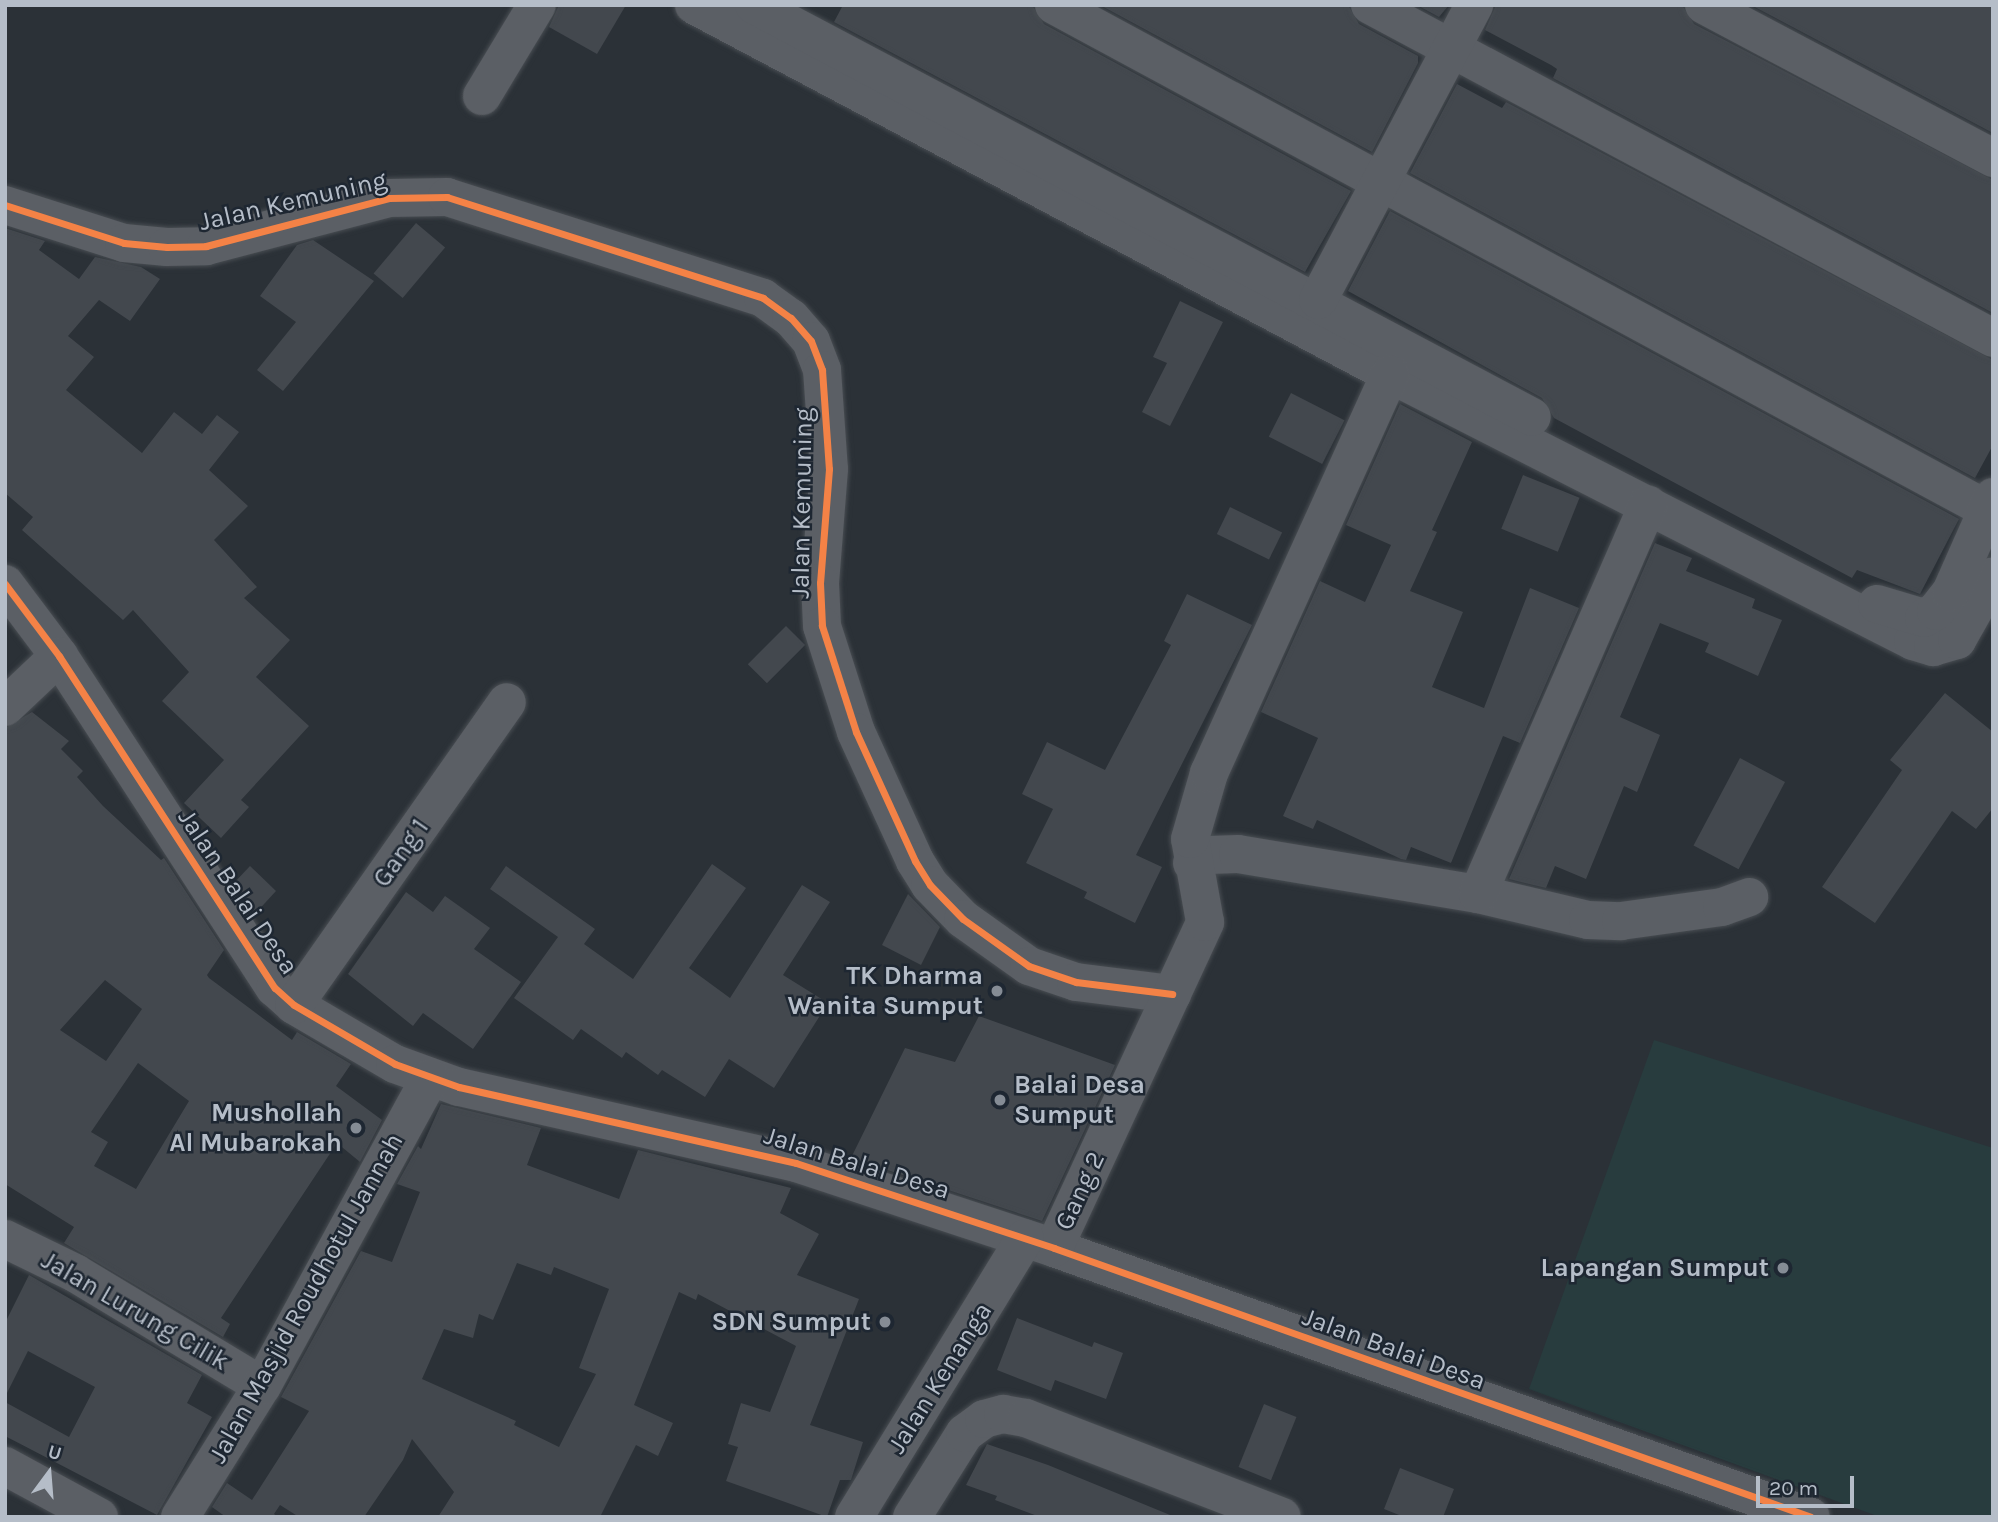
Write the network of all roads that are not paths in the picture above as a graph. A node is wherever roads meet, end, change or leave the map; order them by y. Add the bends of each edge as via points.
1 (537, 5) edge
2 (694, 5) edge
3 (754, 5) edge
4 (1054, 5) edge
5 (1370, 5) edge
6 (1474, 5) edge
7 (1704, 5) edge
8 (1450, 49) junction
9 (482, 96) dead end
10 (1993, 158) edge
11 (1380, 183) junction
12 (5, 205) edge
13 (1318, 300) junction
14 (1993, 338) edge
15 (1390, 374) junction
16 (1990, 504) edge
17 (1648, 505) junction
18 (1993, 576) edge
19 (5, 583) edge
20 (59, 656) junction
21 (508, 702) dead end
22 (5, 707) edge
23 (1192, 863) junction
24 (1478, 894) junction
25 (1749, 897) dead end
26 (1172, 995) junction
27 (294, 1004) junction
28 (430, 1078) junction
29 (5, 1239) edge
30 (1039, 1243) junction
31 (262, 1386) junction
32 (5, 1466) edge
33 (99, 1517) edge
34 (180, 1517) edge
35 (854, 1517) edge
36 (912, 1517) edge
37 (1282, 1517) edge
38 (1811, 1517) edge

1 - 9 street
2 - 15 street
3 - 13 street
4 - 11 street
5 - 8 street
6 - 8 street
7 - 10 street
8 - 11 street
8 - 14 street
11 - 13 street
11 - 16 street
12 - 26 street, Jalan Kemuning via 124,243 167,247 206,246 389,198 447,197 764,298 811,341 822,370 829,469 820,583 822,626 856,732 915,861 930,885 963,919 1029,966 1076,982
13 - 16 street via 1906,616 1924,618 1951,592
15 - 17 street
15 - 23 street, Gang 2 via 1209,773 1190,839
17 - 18 street via 1933,647 1963,635
17 - 24 street
19 - 20 street, Jalan Balai Desa
20 - 22 street
20 - 27 street, Jalan Balai Desa via 241,941 275,988
21 - 27 street, Gang 1
23 - 24 street via 1209,855 1238,854
23 - 26 street, Gang 2 via 1205,922
24 - 25 street via 1547,913 1600,920 1722,907
26 - 30 street, Gang 2
27 - 28 street, Jalan Balai Desa via 395,1064
28 - 30 street, Jalan Balai Desa via 796,1163
28 - 31 street, Jalan Masjid Roudhotul Jannah
29 - 31 street, Jalan Lurung Cilik via 75,1273
30 - 35 street, Jalan Kenanga
30 - 38 street, Jalan Balai Desa
31 - 34 street, Jalan Masjid Roudhotul Jannah
32 - 33 street
36 - 37 street via 965,1433 984,1419 1003,1413

